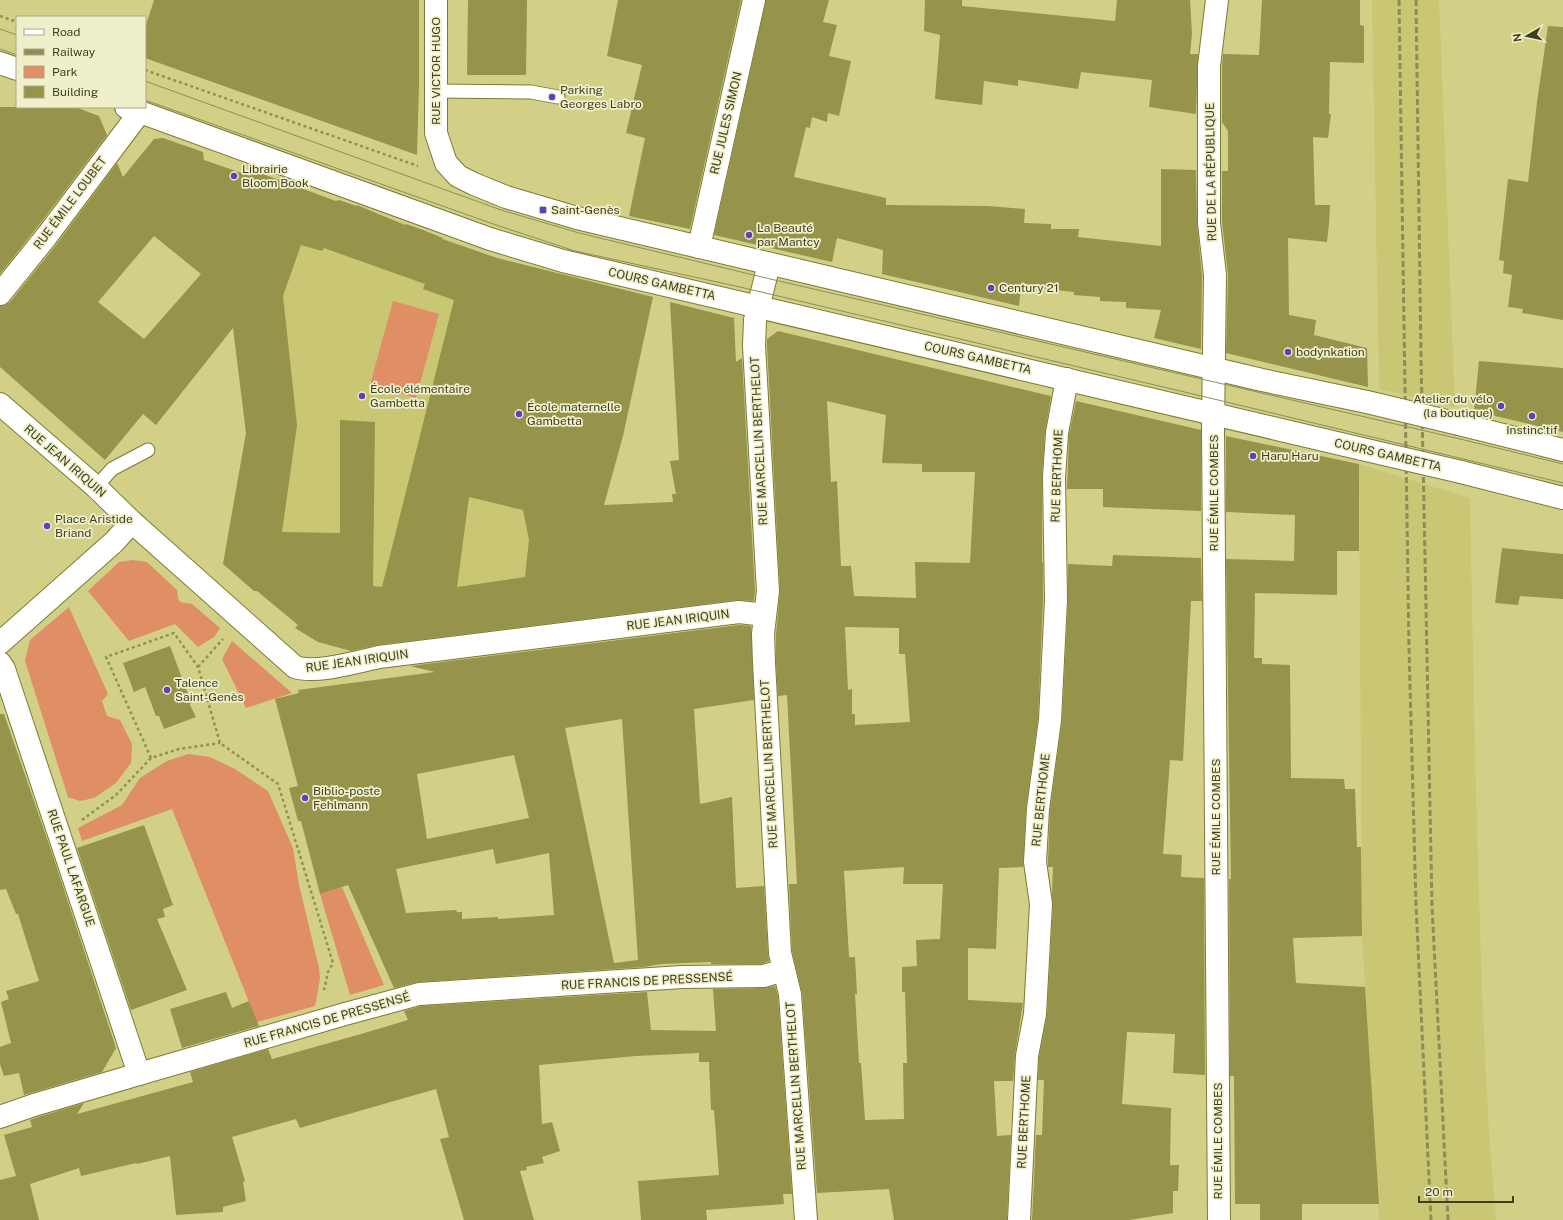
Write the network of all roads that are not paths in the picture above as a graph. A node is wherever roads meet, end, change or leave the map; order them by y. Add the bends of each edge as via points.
1 (436, 0) edge
2 (754, 0) edge
3 (1217, 0) edge
4 (0, 63) edge
5 (16, 69) edge
6 (435, 91) junction
7 (558, 97) dead end
8 (133, 109) edge
9 (699, 247) junction
10 (769, 264) junction
11 (0, 294) edge
12 (758, 307) junction
13 (1214, 368) junction
14 (1067, 379) junction
15 (0, 404) edge
16 (1214, 413) junction
17 (148, 450) dead end
18 (1563, 450) edge
19 (96, 487) junction
20 (1563, 498) edge
21 (132, 522) junction
22 (765, 615) junction
23 (0, 643) edge
24 (0, 663) edge
25 (784, 970) junction
26 (139, 1074) junction
27 (0, 1116) edge
28 (806, 1220) edge
29 (1018, 1220) edge
30 (1219, 1220) edge

1 - 6 street, RUE VICTOR HUGO
2 - 9 street, RUE JULES SIMON
3 - 13 street, RUE DE LA RÉPUBLIQUE via 1210,66 1209,223 1215,275
4 - 5 street
6 - 7 lane via 531,92
6 - 9 street, RUE VICTOR HUGO via 436,133 446,163 458,176 506,197 577,218
8 - 11 street, RUE ÉMILE LOUBET via 46,237
8 - 12 street, COURS GAMBETTA via 490,239 563,261
9 - 10 street
10 - 12 street, RUE MARCELLIN BERTHELOT
10 - 13 street
12 - 14 street, COURS GAMBETTA
12 - 22 street, RUE MARCELLIN BERTHELOT via 754,346 768,591
13 - 16 street
13 - 18 street, bridge
14 - 16 street, COURS GAMBETTA
14 - 29 street, RUE BERTHOME via 1057,433 1054,477 1056,600 1050,720 1037,816 1034,862 1041,904 1035,1014 1027,1056
15 - 19 street, RUE JEAN IRIQUIN
16 - 20 street, COURS GAMBETTA, bridge
16 - 30 street, RUE ÉMILE COMBES
17 - 19 lane via 112,469
19 - 21 street, RUE JEAN IRIQUIN
21 - 22 street, RUE JEAN IRIQUIN via 244,624 295,667 303,670 379,657 739,612
21 - 23 street via 114,542
22 - 25 street, RUE MARCELLIN BERTHELOT via 763,634 766,695 780,953
24 - 26 street, RUE PAUL LAFARGUE
25 - 26 street, RUE FRANCIS DE PRESSENSÉ via 764,976 682,977 419,994
25 - 28 street, RUE MARCELLIN BERTHELOT via 790,994
26 - 27 street, RUE FRANCIS DE PRESSENSÉ

